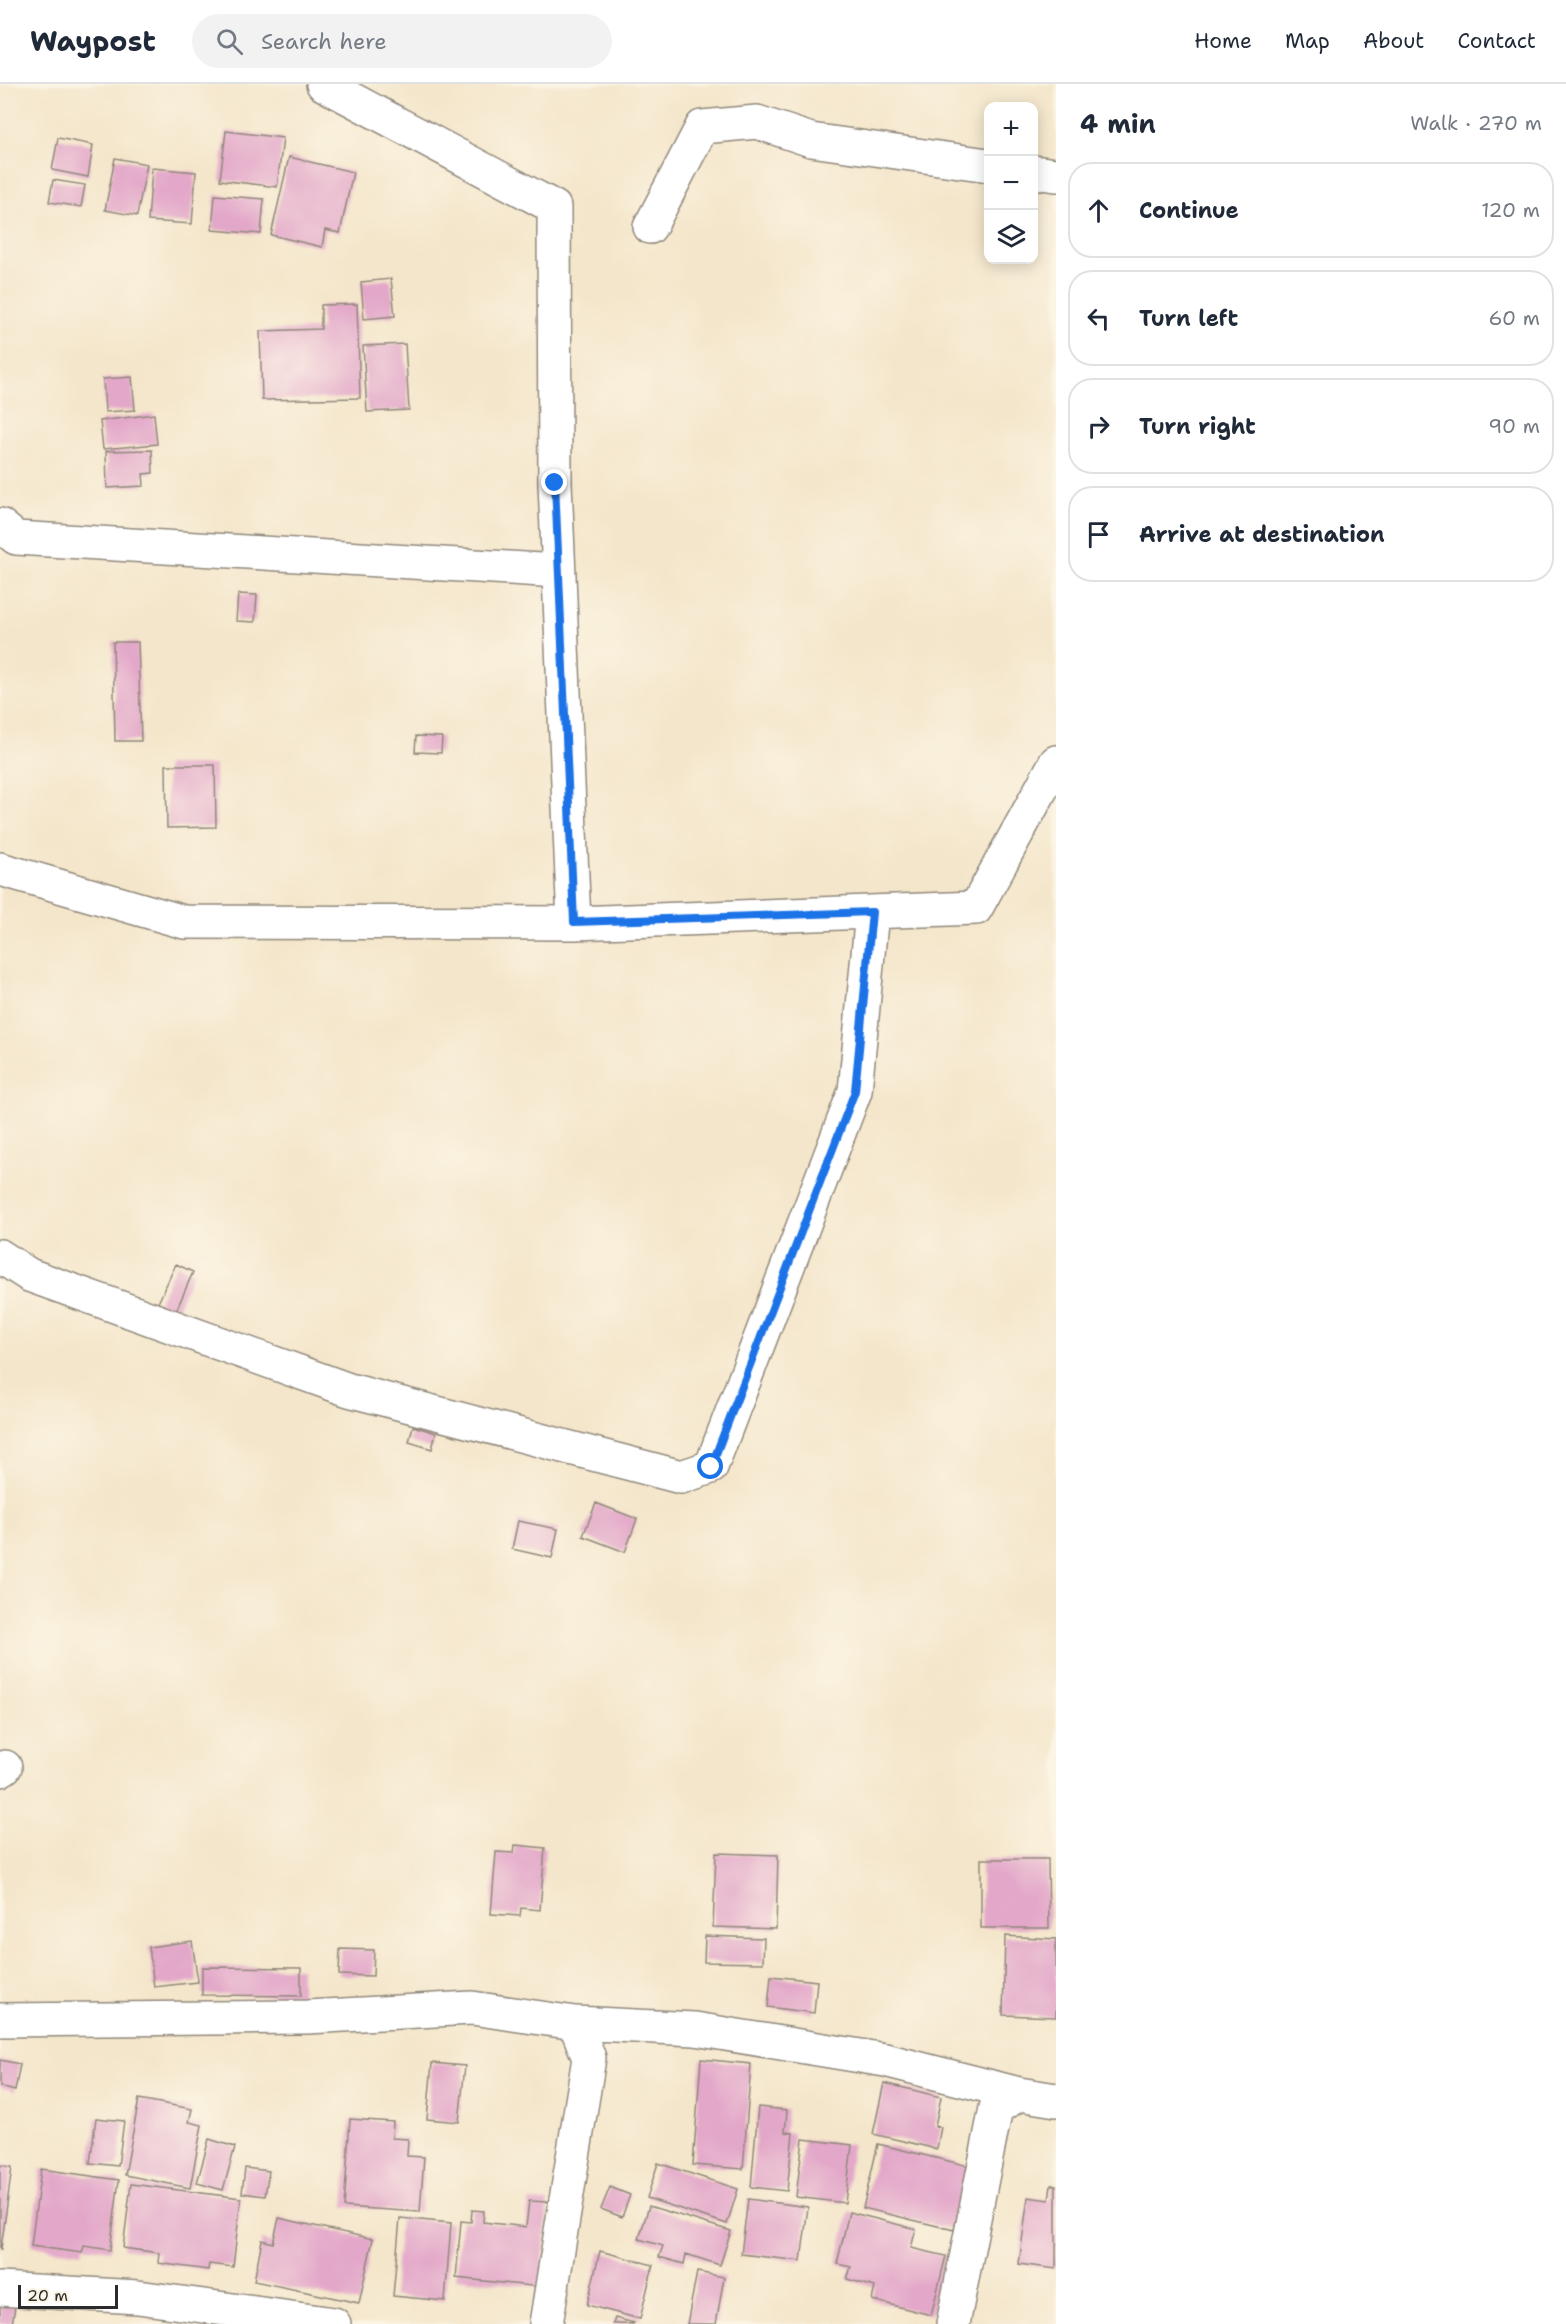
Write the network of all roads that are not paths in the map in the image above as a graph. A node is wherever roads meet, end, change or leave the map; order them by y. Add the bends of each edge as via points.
1 (323, 84) edge
2 (984, 164) edge
3 (1038, 173) edge
4 (1056, 175) edge
5 (650, 227) dead end
6 (0, 525) edge
7 (558, 571) junction
8 (1056, 762) edge
9 (0, 869) edge
10 (872, 912) junction
11 (574, 922) junction
12 (0, 1256) edge
13 (0, 2020) edge
14 (575, 2023) junction
15 (1019, 2094) junction
16 (1056, 2100) edge
17 (0, 2289) edge
18 (334, 2324) edge
19 (546, 2324) edge
20 (953, 2324) edge

1 - 7 street via 555,207
2 - 5 street via 811,140 757,122 702,127
3 - 4 street
6 - 7 street via 16,538
7 - 11 street
8 - 10 street via 976,909
9 - 11 street via 184,922
10 - 11 street
10 - 12 street via 855,1091 711,1467 681,1477 349,1390 29,1275
13 - 14 street via 307,2018 472,2008
14 - 15 street via 695,2029 885,2060
14 - 19 street via 589,2058
15 - 16 street
15 - 20 street via 996,2108
17 - 18 street via 138,2297

